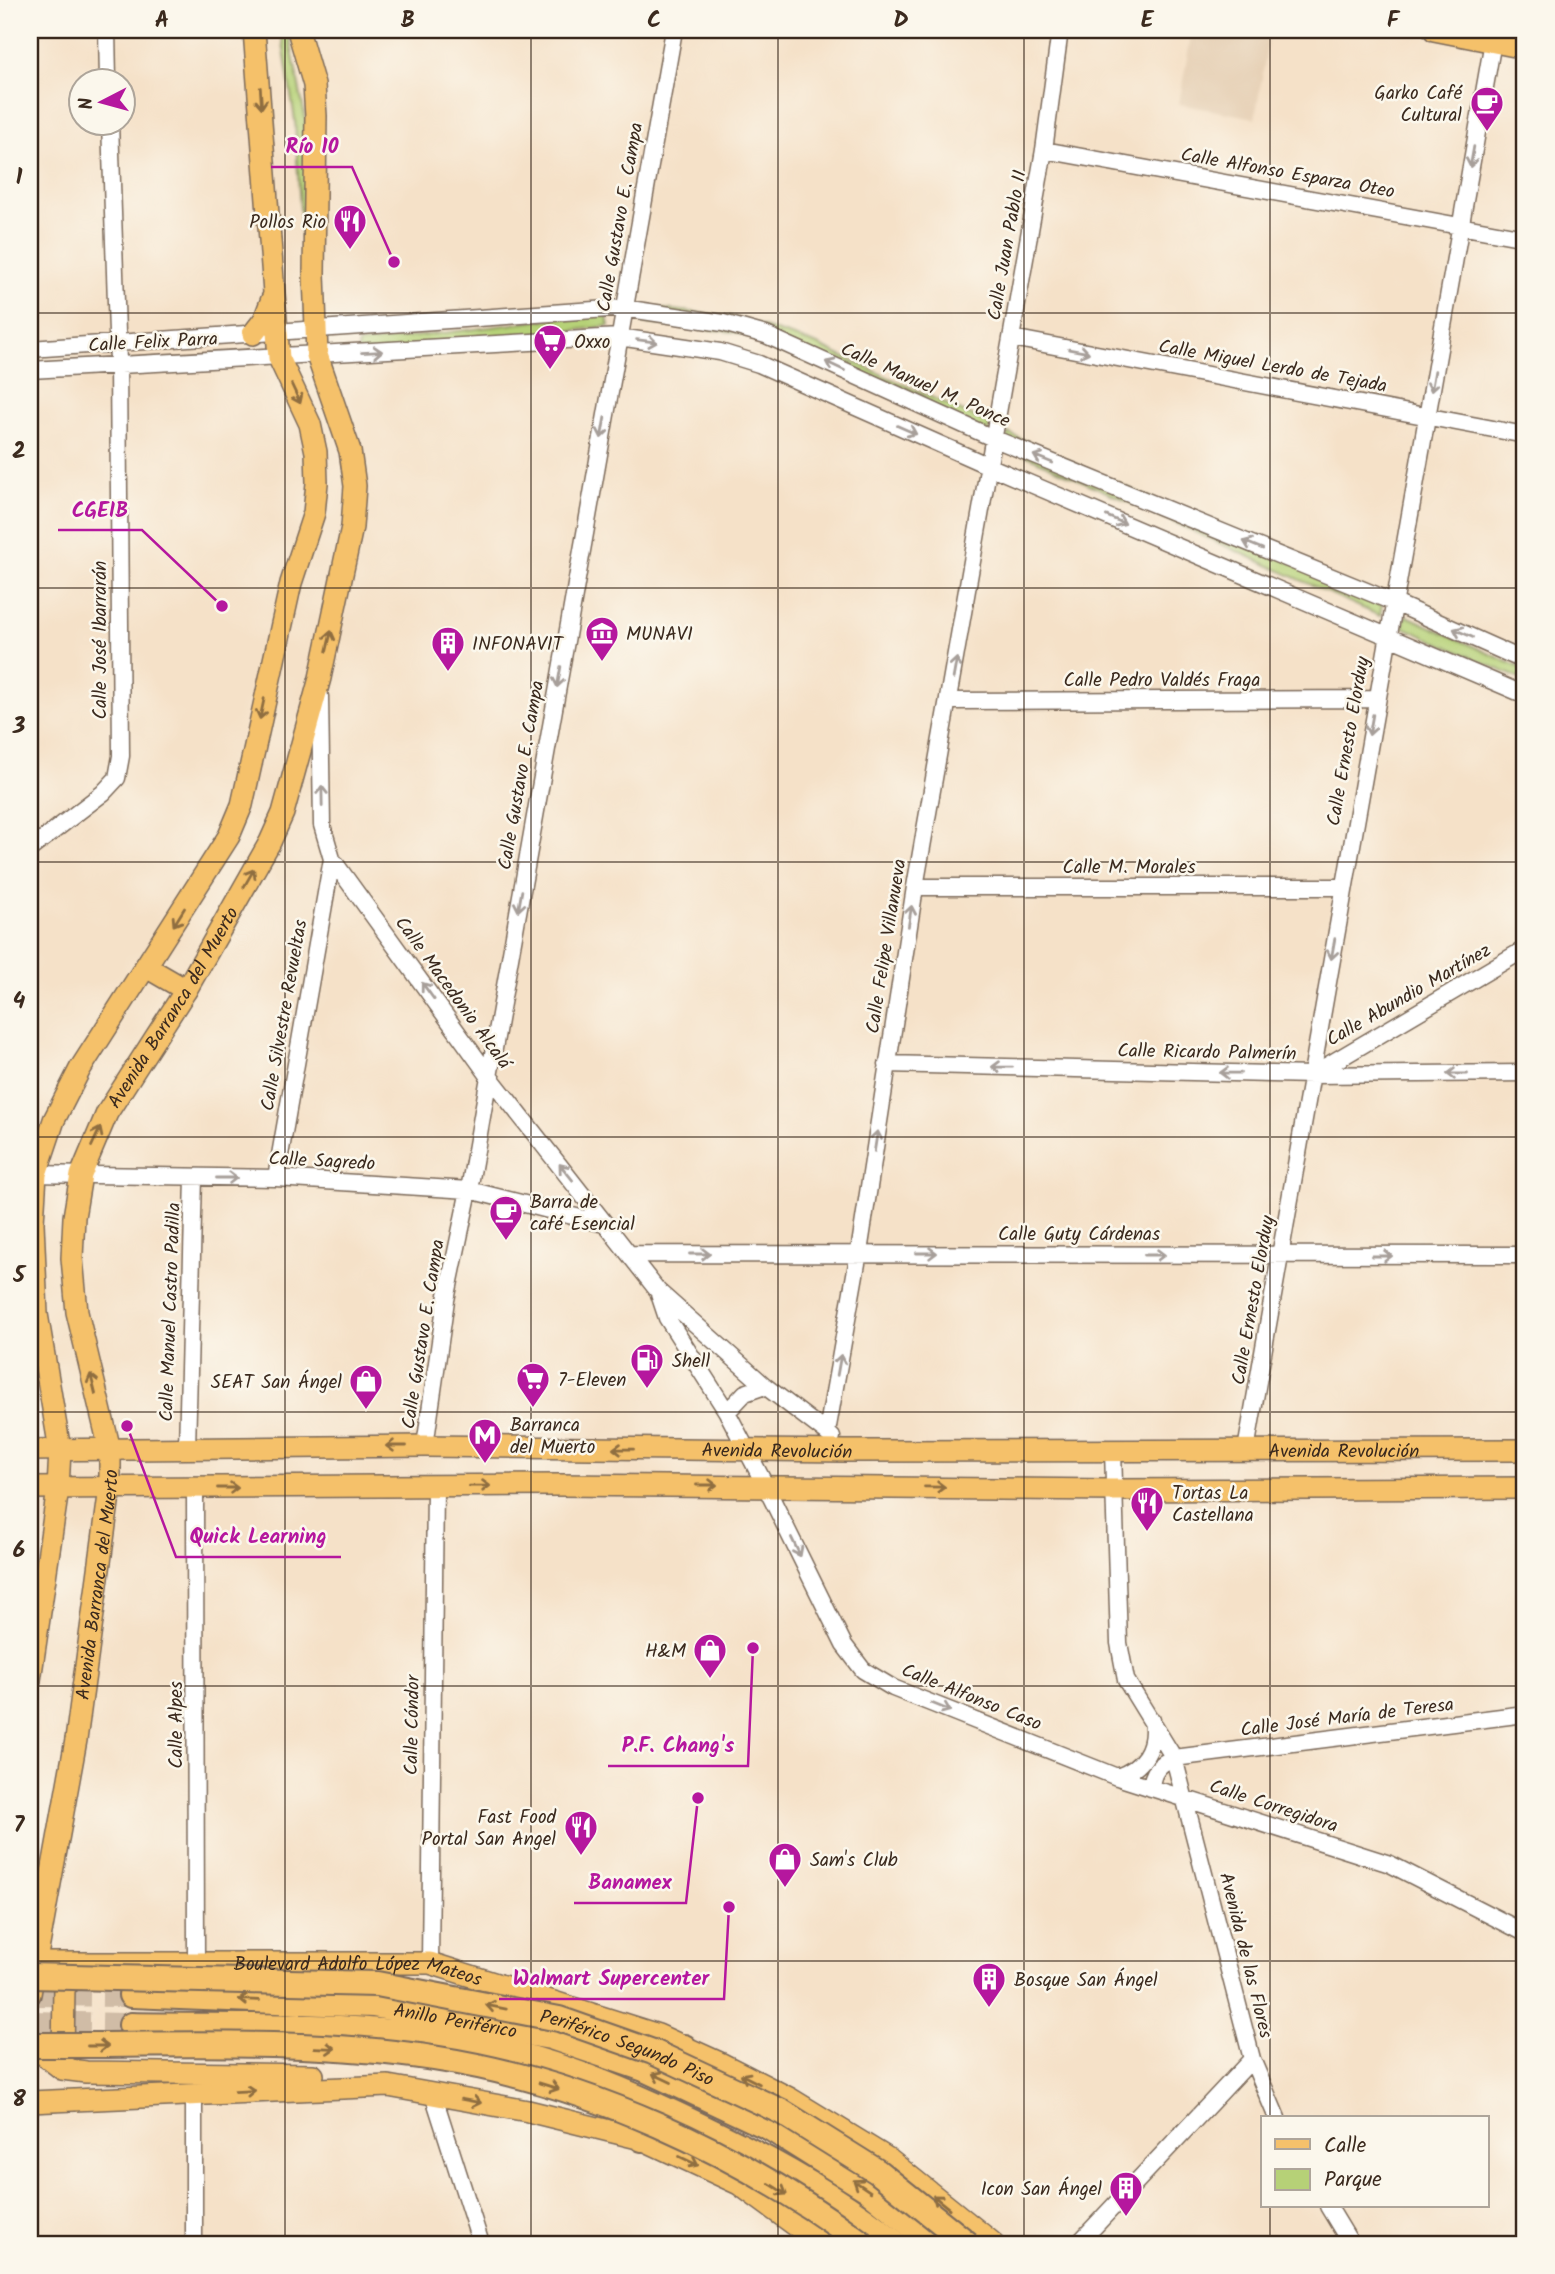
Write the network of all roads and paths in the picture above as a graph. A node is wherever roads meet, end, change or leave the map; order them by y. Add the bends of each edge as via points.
1 (107, 30) edge
2 (254, 30) edge
3 (299, 30) edge
4 (674, 30) edge
5 (1060, 30) edge
6 (1434, 30) edge
7 (1493, 41) junction
8 (1525, 48) edge
9 (108, 66) edge
10 (111, 136) edge
11 (1044, 150) junction
12 (1459, 224) junction
13 (1525, 238) edge
14 (274, 287) junction
15 (623, 309) junction
16 (315, 331) junction
17 (276, 333) junction
18 (253, 334) junction
19 (619, 337) junction
20 (1012, 338) junction
21 (118, 342) junction
22 (30, 349) edge
23 (317, 355) junction
24 (279, 358) junction
25 (118, 363) junction
26 (30, 370) edge
27 (1427, 415) junction
28 (1525, 435) edge
29 (995, 439) junction
30 (990, 467) junction
31 (1393, 602) junction
32 (1387, 636) junction
33 (1525, 661) edge
34 (320, 678) junction
35 (1525, 695) edge
36 (1375, 699) junction
37 (949, 701) junction
38 (30, 849) edge
39 (332, 859) junction
40 (915, 887) junction
41 (1343, 887) junction
42 (1525, 949) edge
43 (148, 968) junction
44 (186, 990) junction
45 (887, 1064) junction
46 (1525, 1073) edge
47 (1312, 1074) junction
48 (489, 1076) junction
49 (33, 1174) edge
50 (81, 1175) junction
51 (194, 1177) junction
52 (275, 1178) junction
53 (469, 1190) junction
54 (608, 1225) junction
55 (859, 1252) junction
56 (632, 1254) junction
57 (1525, 1255) edge
58 (1282, 1256) junction
59 (658, 1291) junction
60 (33, 1310) edge
61 (765, 1386) junction
62 (727, 1412) junction
63 (827, 1432) junction
64 (425, 1446) junction
65 (187, 1448) junction
66 (30, 1450) edge
67 (60, 1450) junction
68 (110, 1450) junction
69 (746, 1450) junction
70 (1246, 1450) junction
71 (1525, 1450) edge
72 (846, 1451) junction
73 (1112, 1451) junction
74 (765, 1485) junction
75 (435, 1487) junction
76 (30, 1488) edge
77 (195, 1488) junction
78 (1525, 1488) edge
79 (58, 1489) junction
80 (110, 1489) junction
81 (1113, 1490) junction
82 (30, 1680) edge
83 (1525, 1714) edge
84 (1152, 1718) junction
85 (1174, 1758) junction
86 (1117, 1777) junction
87 (1151, 1788) junction
88 (1186, 1798) junction
89 (1525, 1933) edge
90 (196, 1962) junction
91 (430, 1963) junction
92 (98, 1964) junction
93 (31, 1969) edge
94 (30, 1994) edge
95 (131, 1995) tunnel mouth
96 (131, 2025) tunnel mouth
97 (30, 2045) edge
98 (684, 2047) junction
99 (1252, 2059) junction
100 (617, 2060) junction
101 (62, 2069) junction
102 (601, 2080) junction
103 (388, 2086) junction
104 (194, 2094) junction
105 (433, 2094) junction
106 (30, 2102) edge
107 (1276, 2116) edge
108 (642, 2139) junction
109 (1329, 2208) edge
110 (846, 2236) edge
111 (813, 2242) edge
112 (194, 2244) edge
113 (481, 2244) edge
114 (863, 2244) edge
115 (897, 2244) edge
116 (934, 2244) edge
117 (968, 2244) edge
118 (994, 2244) edge
119 (1078, 2244) edge
120 (1351, 2244) edge

1 - 9 street
2 -> 14 main road, Avenida Barranca del Muerto
3 - 16 main road, Avenida Barranca del Muerto via 314,85 316,116
4 - 15 street, Calle Gustavo E. Campa
5 - 11 street, Calle Juan Pablo II
6 - 7 main road
7 - 8 main road
7 -> 12 street, Calle Ernesto Elorduy
10 - 21 street, Calle José Ibarrarán
11 - 12 street, Calle Alfonso Esparza Oteo
11 - 20 street, Calle Juan Pablo II
12 - 13 street, Calle Alfonso Esparza Oteo
12 -> 27 street, Calle Ernesto Elorduy
14 - 17 main road, Avenida Barranca del Muerto
14 - 18 main road via 264,320
15 - 16 street, Calle Manuel M. Ponce
15 - 19 street, Calle Gustavo E. Campa
29 -> 15 street, Calle Manuel M. Ponce via 766,335 723,323
16 - 17 street, Calle Manuel M. Ponce
16 - 23 main road, Avenida Barranca del Muerto
17 - 18 street, Calle Felix Parra
17 - 24 main road, Avenida Barranca del Muerto
18 - 21 street, Calle Felix Parra
23 -> 19 street
19 -> 30 street via 720,352 759,363
19 -> 48 street, Calle Gustavo E. Campa
20 -> 27 street, Calle Miguel Lerdo de Tejada
20 - 29 street, Calle Juan Pablo II
21 - 22 street, Calle Felix Parra
21 - 25 street, Calle José Ibarrarán
23 - 24 street
34 -> 23 main road, Avenida Barranca del Muerto via 350,539 355,486 341,418
24 - 25 street, Calle Felix Parra
24 -> 43 main road, Avenida Barranca del Muerto via 310,424 316,452 314,513 285,608 242,805 229,836
25 - 26 street, Calle Felix Parra
25 - 38 street, Calle José Ibarrarán via 121,756 117,778 103,793
27 - 28 street, Calle Miguel Lerdo de Tejada
27 - 31 street, Calle Ernesto Elorduy
29 - 30 street, Calle Juan Pablo II
31 -> 29 street, Calle Manuel M. Ponce
30 -> 32 street
37 -> 30 street, Calle Felipe Villanueva
31 - 32 street, Calle Ernesto Elorduy
33 -> 31 street, Calle Manuel M. Ponce
32 - 35 street
32 - 36 street, Calle Ernesto Elorduy
39 -> 34 street, Calle Macedonio Alcalá via 322,825
44 -> 34 main road, Avenida Barranca del Muerto via 270,842
36 - 37 street, Calle Pedro Valdés Fraga
36 -> 41 street, Calle Ernesto Elorduy
37 - 40 street, Calle Felipe Villanueva
48 -> 39 street, Calle Macedonio Alcalá
39 - 52 street, Calle Silvestre Revueltas
40 - 41 street, Calle M. Morales
45 -> 40 street, Calle Felipe Villanueva
41 -> 47 street, Calle Ernesto Elorduy
42 - 47 street, Calle Abundio Martínez
43 - 44 main road
43 - 49 main road, Avenida Barranca del Muerto via 80,1069
50 -> 44 main road, Avenida Barranca del Muerto via 107,1113
47 -> 45 street, Calle Ricardo Palmerín
55 -> 45 street, Calle Felipe Villanueva
46 -> 47 street, Calle Ricardo Palmerín
47 - 58 street, Calle Ernesto Elorduy
48 - 53 street, Calle Gustavo E. Campa
54 -> 48 street, Calle Macedonio Alcalá
49 - 50 street, Calle Sagredo
49 - 60 main road, Avenida Barranca del Muerto
50 - 51 street, Calle Sagredo
68 -> 50 main road, Avenida Barranca del Muerto via 77,1312 72,1258
51 -> 52 street, Calle Sagredo
51 - 65 street, Calle Manuel Castro Padilla
52 - 53 street, Calle Sagredo
53 - 54 street, Calle Sagredo
53 - 64 street, Calle Gustavo E. Campa via 446,1300
54 - 56 street, Calle Macedonio Alcalá
56 -> 55 street, Calle Guty Cárdenas
55 -> 58 street, Calle Guty Cárdenas
63 -> 55 street, Calle Felipe Villanueva
56 - 59 street, Calle Macedonio Alcalá
58 -> 57 street, Calle Guty Cárdenas
58 - 70 street, Calle Ernesto Elorduy
59 - 61 street, Calle Macedonio Alcalá
59 - 62 street, Calle Macedonio Alcalá via 667,1318
60 - 67 main road, Avenida Barranca del Muerto
61 - 62 street via 745,1393
61 - 63 street, Calle Macedonio Alcalá
62 - 69 street, Calle Macedonio Alcalá
63 - 72 street, Calle Macedonio Alcalá
64 -> 65 main road, Avenida Revolución
69 -> 64 main road, Avenida Revolución
65 - 68 main road, Avenida Revolución
66 - 67 main road, Avenida Revolución
67 - 68 main road, Avenida Revolución
67 - 79 main road, Avenida Barranca del Muerto
68 - 80 main road, Avenida Barranca del Muerto
69 - 72 main road, Avenida Revolución
69 - 74 street, Calle Macedonio Alcalá
70 - 71 main road, Avenida Revolución
70 - 73 main road, Avenida Revolución
72 - 73 main road, Avenida Revolución
73 - 81 street, Calle Corregidora
75 -> 74 main road, Avenida Revolución
74 -> 81 main road, Avenida Revolución
74 -> 86 street, Calle Alfonso Caso via 844,1645 863,1670 892,1688
77 -> 75 main road, Avenida Revolución
75 - 91 street, Calle Cóndor
76 - 79 main road, Avenida Revolución
77 - 80 main road, Avenida Revolución
77 - 90 street, Calle Alpes
78 - 81 main road, Avenida Revolución
79 - 80 main road, Avenida Revolución
79 - 82 main road, Avenida Barranca del Muerto
80 - 93 main road, Avenida Barranca del Muerto via 76,1740
81 - 84 street, Calle Corregidora via 1119,1643 1126,1679
83 - 85 street, Calle José María de Teresa
84 - 85 street, Calle Corregidora
84 - 86 street via 1153,1739 1144,1760
85 - 87 street via 1159,1765
85 - 88 street, Calle Corregidora
86 - 87 street, Calle Alfonso Caso
87 - 88 street, Calle Alfonso Caso
88 - 89 street, Calle Corregidora via 1390,1864
88 - 99 street, Avenida de las Flores
90 - 91 main road, Boulevard Adolfo López Mateos
90 - 92 main road, Boulevard Adolfo López Mateos
91 - 98 main road, Boulevard Adolfo López Mateos via 564,2003
92 - 93 main road, Boulevard Adolfo López Mateos
92 - 101 main road via 64,1986
93 - 94 main road, Avenida Barranca del Muerto
117 -> 93 highway, Periférico Segundo Piso, bridge via 878,2172 782,2112 653,2052 559,2020 377,1984
100 -> 95 highway, Anillo Periférico via 550,2037 373,2005
96 - 102 highway, Anillo Periférico via 368,2029 415,2034 541,2058
97 - 101 main road
97 -> 110 highway, bridge via 271,2046 363,2050 448,2061 608,2105 748,2170
98 - 100 highway
118 -> 98 main road, Boulevard Adolfo López Mateos via 887,2158 789,2098
99 - 107 street, Avenida de las Flores
99 - 119 street
116 -> 100 highway, Anillo Periférico via 867,2189 770,2128
101 - 103 main road via 326,2075
102 - 108 highway
102 - 115 highway, Anillo Periférico via 757,2154 852,2208
104 -> 103 main road
103 - 105 main road
104 - 106 main road
104 - 112 street
105 -> 108 main road
105 - 113 street
108 -> 111 main road via 739,2184
109 - 120 street
110 - 114 highway, bridge

